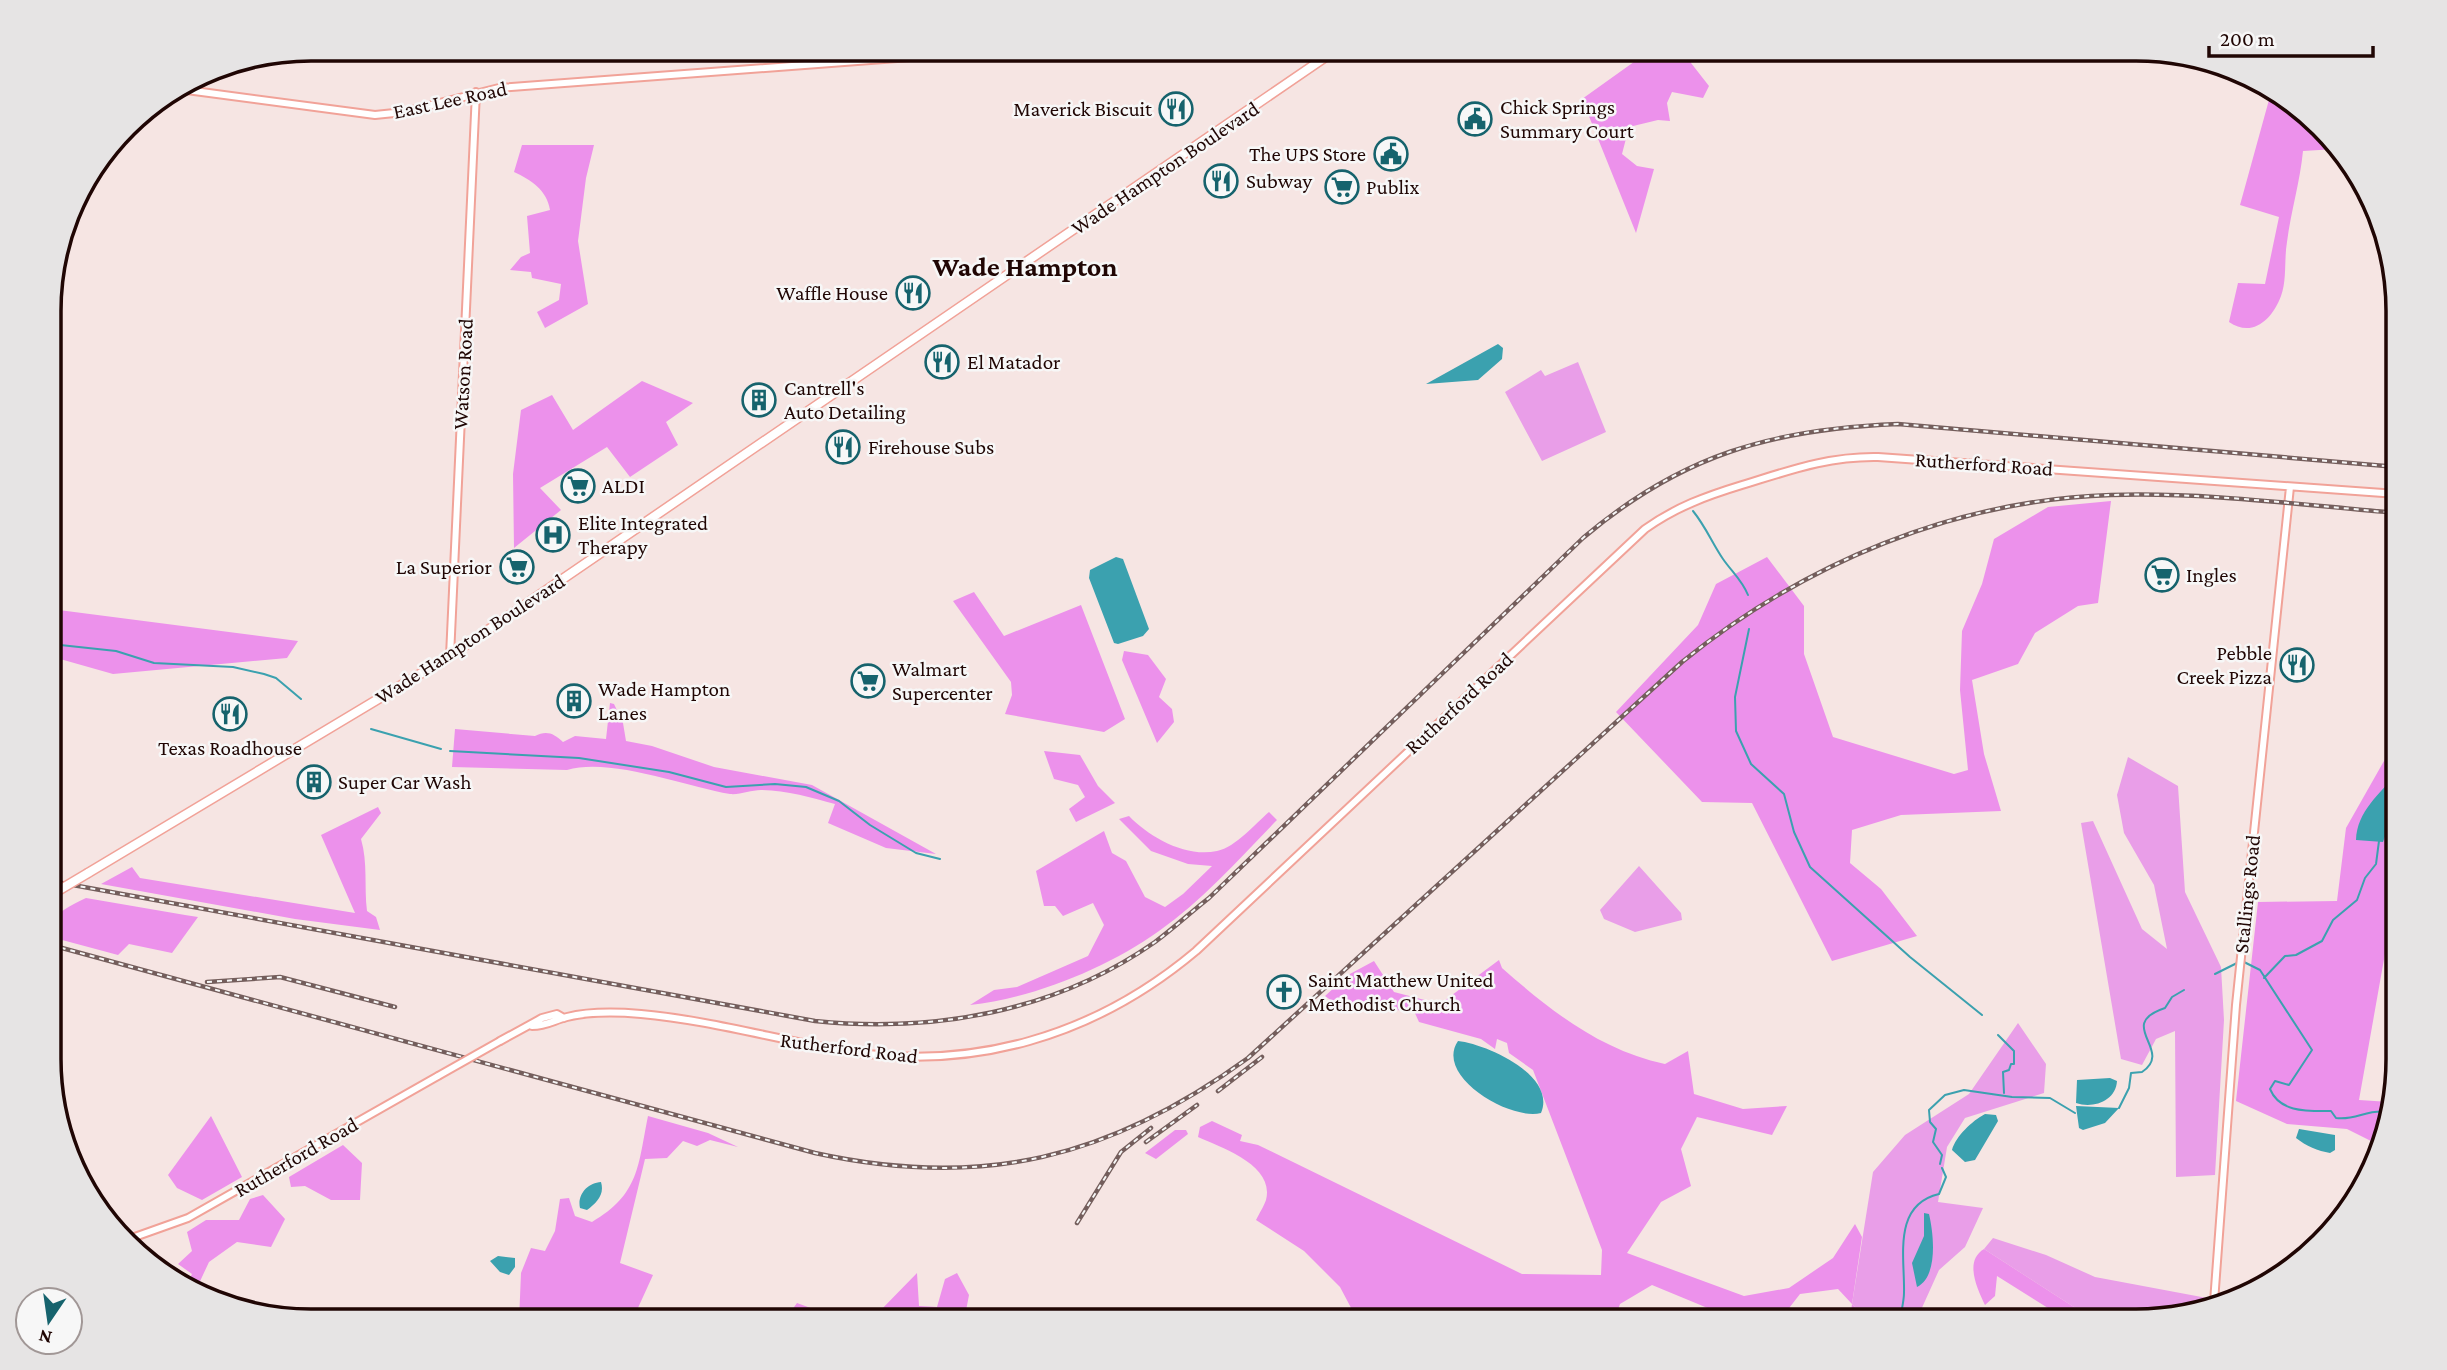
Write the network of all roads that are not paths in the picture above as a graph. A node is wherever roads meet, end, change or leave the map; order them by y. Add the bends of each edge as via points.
1 (852, 61) edge
2 (1316, 61) edge
3 (193, 91) edge
4 (476, 92) junction
5 (2290, 487) junction
6 (2385, 493) edge
7 (450, 656) junction
8 (61, 889) edge
9 (135, 1237) edge
10 (2214, 1296) edge

1 - 4 street, East Lee Road
2 - 7 main road, Wade Hampton Boulevard
3 - 4 street, East Lee Road via 375,115 404,112
4 - 7 street, Watson Road
5 - 6 street, Rutherford Road
5 - 9 street, Rutherford Road, bridge via 1878,457 1823,460 1698,498 1645,529 1196,951 1156,983 1095,1018 1027,1044 924,1058 854,1053 645,1015 564,1018 500,1041 188,1218
5 - 10 street, Stallings Road via 2240,972
7 - 8 main road, Wade Hampton Boulevard, bridge

